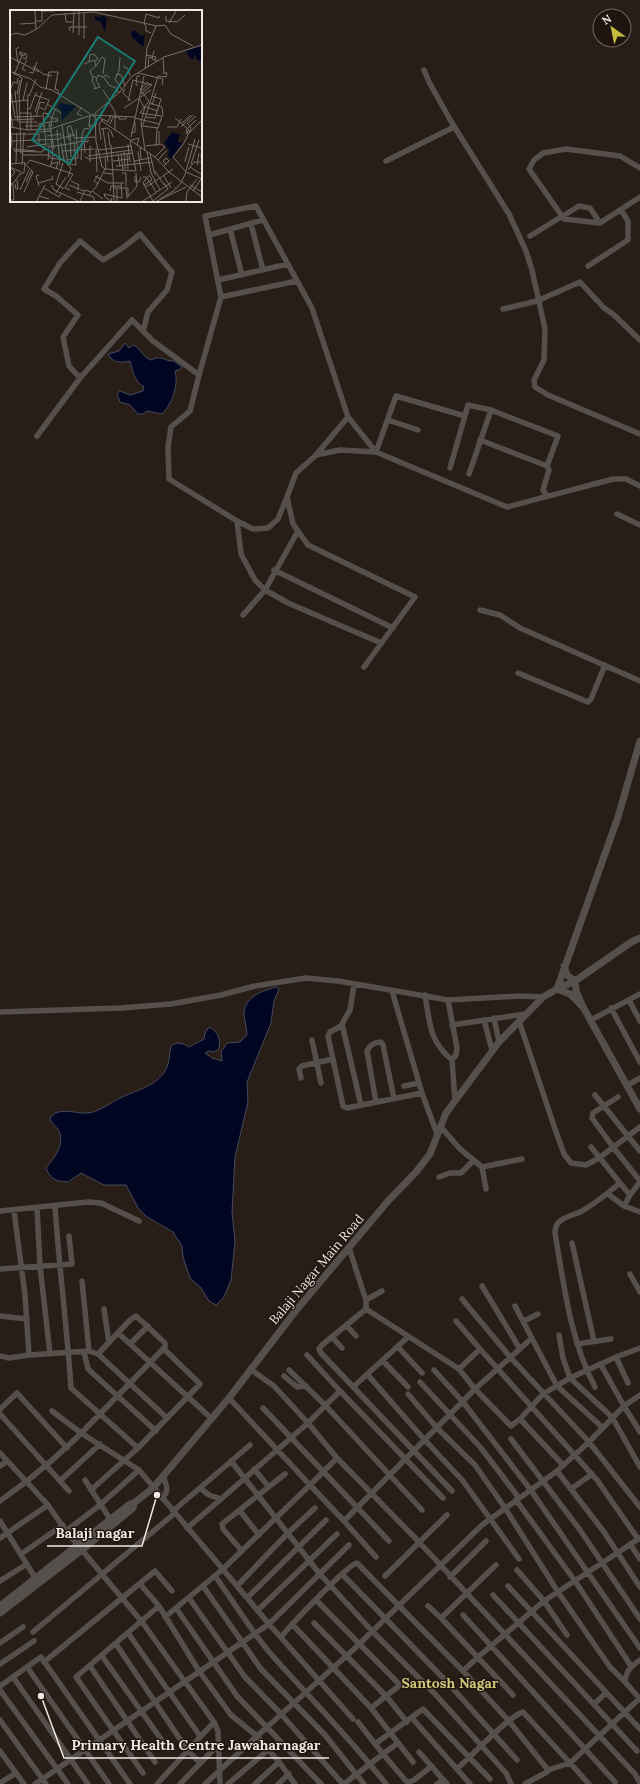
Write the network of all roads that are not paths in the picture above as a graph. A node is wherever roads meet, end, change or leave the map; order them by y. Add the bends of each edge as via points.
1 (424, 70) dead end
2 (454, 127) junction
3 (386, 161) dead end
4 (639, 166) edge
5 (640, 197) edge
6 (621, 210) junction
7 (561, 215) junction
8 (263, 220) junction
9 (600, 222) junction
10 (251, 224) junction
11 (230, 229) junction
12 (209, 235) junction
13 (530, 236) dead end
14 (288, 264) junction
15 (588, 266) dead end
16 (263, 270) junction
17 (242, 275) junction
18 (218, 280) junction
19 (297, 281) junction
20 (221, 297) junction
21 (538, 301) junction
22 (503, 310) dead end
23 (143, 331) junction
24 (640, 340) edge
25 (199, 375) junction
26 (80, 378) junction
27 (490, 410) junction
28 (465, 416) junction
29 (348, 417) junction
30 (388, 420) junction
31 (418, 430) dead end
32 (640, 434) edge
33 (37, 436) dead end
34 (480, 440) junction
35 (376, 452) junction
36 (316, 455) junction
37 (548, 466) junction
38 (450, 468) dead end
39 (469, 474) dead end
40 (640, 486) edge
41 (547, 496) junction
42 (287, 497) junction
43 (617, 514) dead end
44 (237, 521) junction
45 (640, 525) edge
46 (298, 531) junction
47 (274, 570) junction
48 (265, 590) junction
49 (480, 610) dead end
50 (243, 615) dead end
51 (393, 628) junction
52 (381, 643) junction
53 (605, 665) junction
54 (364, 667) dead end
55 (518, 673) dead end
56 (640, 681) edge
57 (640, 741) edge
58 (640, 938) edge
59 (564, 966) junction
60 (575, 981) junction
61 (354, 985) junction
62 (557, 988) junction
63 (392, 992) junction
64 (640, 994) edge
65 (425, 995) junction
66 (543, 997) junction
67 (448, 1000) junction
68 (629, 1000) junction
69 (583, 1007) junction
70 (611, 1008) junction
71 (0, 1012) edge
72 (525, 1014) junction
73 (494, 1018) junction
74 (484, 1020) junction
75 (591, 1020) junction
76 (519, 1021) junction
77 (640, 1021) edge
78 (342, 1024) junction
79 (452, 1025) junction
80 (312, 1040) dead end
81 (499, 1042) junction
82 (492, 1050) junction
83 (333, 1059) junction
84 (452, 1060) junction
85 (316, 1062) junction
86 (640, 1062) edge
87 (301, 1078) dead end
88 (640, 1078) edge
89 (321, 1083) dead end
90 (419, 1083) junction
91 (628, 1085) junction
92 (404, 1086) dead end
93 (422, 1093) junction
94 (595, 1096) dead end
95 (618, 1097) dead end
96 (394, 1099) junction
97 (455, 1100) junction
98 (376, 1102) junction
99 (361, 1105) junction
100 (603, 1106) junction
101 (640, 1109) edge
102 (440, 1126) junction
103 (640, 1127) edge
104 (437, 1134) junction
105 (627, 1136) junction
106 (591, 1147) dead end
107 (613, 1148) junction
108 (640, 1151) edge
109 (599, 1158) junction
110 (522, 1159) dead end
111 (473, 1161) junction
112 (482, 1167) junction
113 (439, 1177) dead end
114 (640, 1181) edge
115 (620, 1183) junction
116 (486, 1189) dead end
117 (608, 1194) junction
118 (630, 1195) junction
119 (55, 1206) junction
120 (624, 1206) junction
121 (37, 1208) junction
122 (14, 1210) junction
123 (0, 1211) edge
124 (640, 1212) edge
125 (139, 1221) dead end
126 (69, 1236) dead end
127 (572, 1244) dead end
128 (349, 1248) junction
129 (59, 1264) junction
130 (40, 1266) junction
131 (22, 1267) junction
132 (0, 1269) edge
133 (630, 1274) dead end
134 (82, 1281) dead end
135 (482, 1286) dead end
136 (382, 1291) dead end
137 (640, 1292) edge
138 (462, 1299) dead end
139 (366, 1300) junction
140 (515, 1306) dead end
141 (104, 1309) dead end
142 (366, 1309) junction
143 (538, 1314) dead end
144 (0, 1316) edge
145 (27, 1318) junction
146 (456, 1320) dead end
147 (524, 1321) junction
148 (346, 1325) junction
149 (148, 1326) junction
150 (118, 1333) junction
151 (559, 1335) dead end
152 (356, 1336) dead end
153 (332, 1337) junction
154 (408, 1337) junction
155 (532, 1338) junction
156 (611, 1339) dead end
157 (594, 1341) junction
158 (109, 1343) junction
159 (130, 1344) junction
160 (577, 1344) junction
161 (398, 1347) junction
162 (342, 1348) dead end
163 (640, 1348) edge
164 (164, 1349) junction
165 (480, 1349) junction
166 (520, 1349) junction
167 (86, 1351) junction
168 (68, 1353) junction
169 (50, 1354) junction
170 (98, 1354) junction
171 (29, 1355) junction
172 (307, 1355) dead end
173 (0, 1356) edge
174 (616, 1357) junction
175 (510, 1358) junction
176 (383, 1361) junction
177 (150, 1363) junction
178 (601, 1365) junction
179 (498, 1368) junction
180 (250, 1369) junction
181 (458, 1369) junction
182 (289, 1370) dead end
183 (434, 1370) dead end
184 (586, 1371) junction
185 (422, 1373) dead end
186 (367, 1374) junction
187 (284, 1376) dead end
188 (570, 1378) junction
189 (420, 1382) dead end
190 (130, 1383) junction
191 (628, 1383) dead end
192 (306, 1386) junction
193 (558, 1386) junction
194 (353, 1387) junction
195 (408, 1387) dead end
196 (595, 1387) dead end
197 (475, 1389) junction
198 (340, 1391) junction
199 (408, 1394) dead end
200 (543, 1394) junction
201 (640, 1395) edge
202 (118, 1397) junction
203 (187, 1397) junction
204 (229, 1398) junction
205 (462, 1402) junction
206 (325, 1405) junction
207 (624, 1406) junction
208 (532, 1407) junction
209 (262, 1408) dead end
210 (0, 1409) edge
211 (52, 1411) dead end
212 (0, 1414) edge
213 (100, 1414) junction
214 (450, 1414) junction
215 (612, 1417) junction
216 (167, 1418) junction
217 (211, 1418) junction
218 (520, 1419) junction
219 (308, 1423) junction
220 (602, 1427) junction
221 (437, 1428) junction
222 (156, 1431) junction
223 (640, 1432) edge
224 (81, 1433) junction
225 (291, 1437) junction
226 (511, 1439) dead end
227 (425, 1440) junction
228 (588, 1442) junction
229 (100, 1444) junction
230 (250, 1445) dead end
231 (67, 1448) junction
232 (138, 1448) junction
233 (276, 1449) junction
234 (414, 1451) junction
235 (0, 1453) edge
236 (576, 1454) junction
237 (336, 1458) junction
238 (406, 1458) junction
239 (125, 1460) junction
240 (7, 1461) junction
241 (231, 1461) junction
242 (563, 1465) junction
243 (0, 1466) edge
244 (47, 1466) junction
245 (640, 1467) edge
246 (254, 1469) junction
247 (139, 1470) junction
248 (557, 1471) junction
249 (323, 1472) junction
250 (285, 1474) dead end
251 (592, 1474) junction
252 (163, 1475) junction
253 (390, 1475) junction
254 (244, 1478) junction
255 (84, 1480) dead end
256 (543, 1480) junction
257 (60, 1481) junction
258 (27, 1482) junction
259 (310, 1485) junction
260 (269, 1487) junction
261 (153, 1488) junction
262 (200, 1488) junction
263 (571, 1489) junction
264 (91, 1490) junction
265 (530, 1490) junction
266 (69, 1491) dead end
267 (452, 1491) dead end
268 (372, 1493) junction
269 (259, 1496) junction
270 (162, 1498) junction
271 (443, 1498) dead end
272 (221, 1499) junction
273 (518, 1499) junction
274 (0, 1501) edge
275 (134, 1503) junction
276 (48, 1505) junction
277 (100, 1505) junction
278 (640, 1507) edge
279 (315, 1508) dead end
280 (357, 1508) junction
281 (505, 1508) junction
282 (422, 1510) dead end
283 (240, 1511) junction
284 (174, 1512) junction
285 (447, 1515) dead end
286 (277, 1518) junction
287 (110, 1519) junction
288 (490, 1519) junction
289 (326, 1520) dead end
290 (0, 1521) edge
291 (344, 1521) junction
292 (62, 1525) junction
293 (187, 1528) junction
294 (66, 1531) junction
295 (8, 1533) junction
296 (288, 1533) junction
297 (337, 1534) dead end
298 (259, 1535) junction
299 (0, 1538) edge
300 (639, 1538) edge
301 (389, 1541) dead end
302 (486, 1541) dead end
303 (418, 1542) junction
304 (630, 1544) junction
305 (350, 1545) dead end
306 (298, 1547) junction
307 (80, 1548) junction
308 (242, 1551) junction
309 (617, 1553) junction
310 (21, 1554) junction
311 (376, 1557) dead end
312 (519, 1559) dead end
313 (640, 1559) edge
314 (309, 1560) junction
315 (27, 1564) junction
316 (602, 1564) junction
317 (440, 1565) junction
318 (496, 1565) dead end
319 (223, 1569) junction
320 (517, 1570) dead end
321 (588, 1572) junction
322 (319, 1573) junction
323 (102, 1574) junction
324 (342, 1574) junction
325 (216, 1576) junction
326 (385, 1576) dead end
327 (450, 1577) junction
328 (36, 1578) junction
329 (0, 1581) edge
330 (575, 1581) junction
331 (140, 1584) junction
332 (203, 1586) junction
333 (237, 1586) junction
334 (330, 1586) junction
335 (508, 1586) dead end
336 (640, 1587) edge
337 (172, 1591) dead end
338 (558, 1592) junction
339 (467, 1594) junction
340 (493, 1595) dead end
341 (122, 1598) junction
342 (189, 1598) junction
343 (248, 1598) junction
344 (316, 1600) junction
345 (544, 1601) junction
346 (399, 1605) junction
347 (0, 1606) edge
348 (159, 1606) junction
349 (428, 1606) dead end
350 (176, 1608) junction
351 (258, 1610) junction
352 (532, 1611) junction
353 (0, 1612) edge
354 (463, 1615) dead end
355 (165, 1617) junction
356 (385, 1618) junction
357 (441, 1618) junction
358 (640, 1619) edge
359 (142, 1622) junction
360 (314, 1623) dead end
361 (518, 1623) junction
362 (269, 1624) junction
363 (292, 1624) junction
364 (23, 1627) dead end
365 (372, 1631) junction
366 (34, 1632) dead end
367 (255, 1632) junction
368 (128, 1633) junction
369 (504, 1635) junction
370 (566, 1635) dead end
371 (281, 1637) junction
372 (34, 1641) dead end
373 (241, 1642) junction
374 (0, 1643) edge
375 (360, 1643) junction
376 (116, 1644) junction
377 (491, 1645) junction
378 (640, 1648) edge
379 (227, 1652) junction
380 (102, 1656) junction
381 (346, 1656) junction
382 (478, 1657) junction
383 (640, 1660) edge
384 (44, 1662) junction
385 (212, 1662) junction
386 (0, 1664) edge
387 (90, 1666) junction
388 (631, 1666) junction
389 (27, 1667) junction
390 (332, 1668) junction
391 (199, 1671) junction
392 (464, 1671) junction
393 (13, 1677) junction
394 (318, 1680) junction
395 (184, 1682) junction
396 (625, 1682) junction
397 (0, 1686) edge
398 (0, 1690) edge
399 (169, 1692) junction
400 (305, 1692) junction
401 (606, 1693) junction
402 (513, 1695) dead end
403 (386, 1696) junction
404 (640, 1698) edge
405 (155, 1701) junction
406 (294, 1702) junction
407 (594, 1704) junction
408 (371, 1708) junction
409 (141, 1711) junction
410 (280, 1713) junction
411 (624, 1713) junction
412 (412, 1718) junction
413 (0, 1720) edge
414 (126, 1721) junction
415 (509, 1721) junction
416 (214, 1722) junction
417 (406, 1722) junction
418 (612, 1724) junction
419 (267, 1725) junction
420 (640, 1729) edge
421 (113, 1730) junction
422 (391, 1733) junction
423 (495, 1734) junction
424 (200, 1736) junction
425 (257, 1736) junction
426 (599, 1737) junction
427 (99, 1740) junction
428 (398, 1743) junction
429 (220, 1744) junction
430 (375, 1744) junction
431 (481, 1746) junction
432 (168, 1749) dead end
433 (585, 1749) junction
434 (85, 1750) junction
435 (268, 1750) junction
436 (0, 1751) edge
437 (188, 1751) junction
438 (637, 1751) dead end
439 (419, 1752) dead end
440 (383, 1754) junction
441 (470, 1757) junction
442 (71, 1759) junction
443 (2, 1760) edge
444 (517, 1760) dead end
445 (155, 1762) dead end
446 (279, 1762) junction
447 (413, 1762) dead end
448 (200, 1763) junction
449 (370, 1763) junction
450 (570, 1763) junction
451 (432, 1766) junction
452 (56, 1769) junction
453 (457, 1769) junction
454 (219, 1770) junction
455 (548, 1770) junction
456 (16, 1773) junction
457 (143, 1773) dead end
458 (289, 1774) junction
459 (356, 1774) junction
460 (490, 1779) dead end
461 (640, 1781) edge
462 (44, 1782) edge
463 (445, 1782) edge
464 (615, 1782) dead end
465 (2, 1783) edge
466 (24, 1784) edge
467 (35, 1784) edge
468 (68, 1784) edge
469 (88, 1784) edge
470 (108, 1784) edge
471 (130, 1784) edge
472 (157, 1784) edge
473 (180, 1784) edge
474 (204, 1784) edge
475 (220, 1784) edge
476 (228, 1784) edge
477 (255, 1784) edge
478 (278, 1784) edge
479 (295, 1784) edge
480 (321, 1784) edge
481 (344, 1784) edge
482 (364, 1784) edge
483 (386, 1784) edge
484 (437, 1784) edge
485 (470, 1784) edge
486 (511, 1784) edge
487 (525, 1784) edge
488 (589, 1784) edge

1 - 2 street
2 - 3 street
2 - 21 street via 509,214 526,251
4 - 7 street via 620,156 566,149 543,152 529,168
5 - 6 street
6 - 9 street
6 - 15 street via 628,221 628,240
7 - 9 street via 564,219
7 - 9 street via 579,206 590,208
7 - 13 street
8 - 10 street
8 - 12 street via 256,206 205,216
8 - 14 street
10 - 11 street
10 - 16 street
11 - 12 street
11 - 17 street
12 - 18 street
14 - 16 street
14 - 19 street
16 - 17 street
17 - 18 street
18 - 20 street
19 - 20 street
19 - 29 street via 312,308
20 - 25 street
21 - 22 street
21 - 24 street via 580,282 604,308
21 - 32 street via 544,322 545,353 534,380 535,387
23 - 25 street
23 - 26 street via 132,320
23 - 26 street via 148,312 167,290 172,272 140,234 103,260 80,241 60,263 44,289 78,315 63,337 69,366
25 - 44 street via 190,411 171,427 168,447 169,479
26 - 33 street
27 - 28 street via 468,405
27 - 34 street
27 - 37 street via 558,436
28 - 30 street via 396,396
28 - 38 street
29 - 35 street
29 - 36 street
30 - 31 street
30 - 35 street
34 - 37 street
34 - 39 street
35 - 36 street via 340,450
35 - 41 street via 507,507
36 - 42 street via 296,473
37 - 41 street via 543,490
40 - 41 street via 626,480 612,479
42 - 44 street via 278,519 268,528 253,529
42 - 46 street via 293,524
43 - 45 street
44 - 48 street via 241,554 255,580
46 - 47 street
46 - 51 street via 308,545 415,596
47 - 48 street
47 - 51 street
48 - 50 street
48 - 52 street via 288,603
49 - 53 street via 500,616 520,628
51 - 52 street
52 - 54 street
53 - 55 street via 592,699 588,702
53 - 56 street
57 - 59 street via 618,816
58 - 60 street, Balaji Nagar Main Road
59 - 60 street via 567,975
59 - 62 street
60 - 62 street, Balaji Nagar Main Road
60 - 69 street
61 - 63 street
61 - 71 street via 306,978 171,1004
61 - 78 street via 350,1010
62 - 66 street, Balaji Nagar Main Road
62 - 69 street via 570,994
63 - 65 street
63 - 90 street
64 - 68 street
65 - 67 street
65 - 84 street via 435,1042
66 - 67 street
66 - 72 street, Balaji Nagar Main Road
67 - 79 street
68 - 70 street
68 - 77 street
69 - 75 street
70 - 75 street
70 - 86 street
72 - 73 street
72 - 76 street, Balaji Nagar Main Road
73 - 74 street
73 - 81 street
74 - 79 street
74 - 82 street
75 - 91 street
76 - 81 street, Balaji Nagar Main Road
76 - 109 street via 564,1154 571,1163 586,1165
78 - 83 street via 328,1036
78 - 99 street
79 - 84 street via 457,1051
80 - 85 street
81 - 82 street, Balaji Nagar Main Road
82 - 97 street, Balaji Nagar Main Road
83 - 85 street
83 - 99 street via 343,1106 347,1108
84 - 97 street
85 - 87 street via 300,1067
85 - 89 street
88 - 91 street
90 - 92 street
90 - 93 street
91 - 101 street
93 - 96 street
93 - 104 street
94 - 100 street
95 - 100 street
96 - 98 street
96 - 98 street via 383,1045 376,1042 367,1051
97 - 102 street, Balaji Nagar Main Road
98 - 99 street
100 - 105 street
100 - 107 street via 592,1118
102 - 104 street, Balaji Nagar Main Road
102 - 111 street
103 - 105 street
104 - 128 street, Balaji Nagar Main Road via 430,1154
105 - 107 street
105 - 108 street
106 - 109 street
107 - 109 street
107 - 114 street
109 - 115 street
110 - 112 street
111 - 112 street
111 - 113 street via 461,1173
112 - 116 street
114 - 118 street
115 - 117 street
115 - 118 street
117 - 120 street
117 - 160 street via 564,1219 555,1227 565,1292
118 - 120 street
119 - 121 street
119 - 125 street via 101,1203
119 - 129 street
120 - 124 street
121 - 122 street
121 - 130 street
122 - 123 street
122 - 131 street
126 - 129 street via 72,1264
127 - 157 street
128 - 139 street
128 - 180 street, Balaji Nagar Main Road
129 - 130 street
129 - 168 street
130 - 131 street
130 - 169 street
131 - 132 street
131 - 145 street
133 - 137 street
134 - 167 street
135 - 166 street
136 - 139 street
138 - 175 street
139 - 142 street
140 - 147 street
141 - 158 street
142 - 148 street
142 - 154 street
143 - 147 street
144 - 145 street
145 - 171 street
146 - 165 street
147 - 155 street
148 - 152 street
148 - 153 street
149 - 150 street via 136,1316
149 - 159 street
149 - 164 street via 165,1343
150 - 158 street
150 - 159 street
151 - 188 street via 562,1358
153 - 162 street
153 - 194 street via 319,1349
154 - 161 street
154 - 181 street
155 - 166 street
155 - 193 street
156 - 157 street
157 - 160 street
158 - 170 street
159 - 177 street
160 - 184 street
161 - 176 street
161 - 185 street
163 - 174 street
164 - 177 street
164 - 203 street via 199,1382
165 - 179 street
165 - 181 street
166 - 175 street
167 - 168 street
167 - 170 street
167 - 202 street via 88,1369
168 - 169 street
168 - 213 street via 71,1388
169 - 171 street
170 - 190 street
171 - 173 street via 9,1358
172 - 198 street
174 - 178 street
174 - 191 street
175 - 179 street
175 - 200 street
176 - 186 street
176 - 195 street
177 - 190 street
177 - 203 street
178 - 184 street
178 - 207 street
179 - 197 street
179 - 208 street
180 - 204 street, Balaji Nagar Main Road
180 - 219 street via 274,1386
181 - 197 street
182 - 192 street
183 - 205 street
184 - 188 street
184 - 196 street
186 - 194 street
186 - 227 street
187 - 192 street via 297,1387
188 - 193 street
188 - 215 street
189 - 214 street
190 - 202 street
190 - 216 street
192 - 206 street
193 - 200 street
193 - 220 street
194 - 234 street
197 - 205 street
197 - 218 street via 508,1425 513,1425
198 - 206 street
198 - 238 street
199 - 221 street
200 - 208 street
200 - 228 street
201 - 207 street
202 - 213 street
202 - 222 street
203 - 216 street
203 - 217 street
204 - 217 street, Balaji Nagar Main Road
204 - 233 street
205 - 214 street
205 - 265 street
206 - 219 street
206 - 253 street
207 - 215 street
207 - 223 street
208 - 218 street
208 - 236 street
209 - 225 street
210 - 231 street via 18,1393
211 - 224 street
212 - 244 street
213 - 224 street
213 - 232 street
214 - 221 street
214 - 273 street via 481,1448
215 - 220 street
215 - 245 street
216 - 222 street
217 - 252 street, Balaji Nagar Main Road
218 - 242 street
219 - 225 street
219 - 237 street
220 - 228 street
221 - 227 street
221 - 281 street via 475,1465
222 - 232 street
224 - 229 street
224 - 231 street
225 - 233 street
225 - 249 street
226 - 256 street
227 - 234 street
227 - 288 street via 463,1481
228 - 236 street
228 - 278 street
229 - 239 street
229 - 257 street
230 - 241 street
231 - 244 street
232 - 239 street
233 - 246 street
233 - 259 street
234 - 238 street
234 - 267 street
235 - 240 street
236 - 242 street
236 - 251 street
237 - 249 street
237 - 268 street
238 - 253 street
238 - 271 street
239 - 247 street
239 - 264 street
240 - 243 street
240 - 258 street
241 - 254 street
241 - 262 street
242 - 248 street
244 - 257 street
244 - 258 street
246 - 254 street
246 - 260 street
247 - 261 street
247 - 277 street
248 - 256 street
248 - 263 street
249 - 259 street
249 - 280 street
250 - 260 street
251 - 263 street
251 - 300 street
252 - 261 street, Balaji Nagar Main Road
252 - 270 street via 167,1489 166,1495
253 - 268 street
253 - 282 street
254 - 269 street
254 - 272 street
255 - 264 street
256 - 265 street
256 - 316 street
257 - 266 street
258 - 274 street
258 - 276 street
259 - 286 street
259 - 291 street
260 - 269 street
261 - 270 street
261 - 275 street, Balaji Nagar Main Road
262 - 272 street via 209,1495
262 - 284 street
263 - 309 street
264 - 277 street
265 - 273 street
265 - 321 street
268 - 280 street
268 - 303 street
269 - 283 street
269 - 286 street
270 - 284 street
272 - 293 street
273 - 281 street
273 - 330 street
275 - 287 street
275 - 307 street, Balaji Nagar Main Road via 133,1508
276 - 292 street
276 - 295 street
277 - 287 street
277 - 294 street
279 - 296 street
280 - 291 street
280 - 301 street
281 - 288 street
281 - 338 street
283 - 298 street
283 - 308 street via 222,1526
284 - 293 street
284 - 323 street
285 - 303 street
286 - 296 street
286 - 298 street
287 - 307 street
288 - 312 street
288 - 317 street
289 - 306 street
290 - 295 street
291 - 311 street
292 - 294 street
292 - 310 street
293 - 319 street
294 - 307 street
295 - 299 street
295 - 310 street
296 - 306 street
296 - 333 street
297 - 314 street
298 - 308 street
300 - 304 street
302 - 327 street
303 - 317 street
303 - 326 street
304 - 309 street
304 - 313 street
305 - 322 street
306 - 314 street
306 - 343 street
307 - 323 street
307 - 328 street
307 - 353 street, Balaji Nagar Main Road
308 - 319 street
309 - 316 street
309 - 336 street
310 - 315 street
314 - 322 street
314 - 351 street
315 - 328 street
315 - 329 street
316 - 321 street
316 - 358 street
317 - 327 street
317 - 346 street
318 - 339 street
319 - 325 street
319 - 333 street
320 - 345 street
321 - 330 street
321 - 378 street
322 - 334 street
322 - 362 street
323 - 341 street
323 - 366 street
324 - 334 street
324 - 346 street via 358,1563
324 - 356 street
325 - 332 street
325 - 367 street
327 - 339 street
328 - 347 street
330 - 338 street
330 - 388 street
331 - 337 street via 155,1571
331 - 341 street
331 - 348 street
332 - 342 street
332 - 373 street
333 - 343 street
334 - 344 street
334 - 365 street
335 - 352 street
338 - 345 street
338 - 396 street via 610,1667
339 - 357 street
339 - 369 street
340 - 361 street
341 - 359 street
341 - 384 street
342 - 350 street
342 - 379 street
343 - 351 street
344 - 363 street
344 - 375 street
345 - 352 street
345 - 370 street
346 - 356 street
346 - 392 street
348 - 355 street
348 - 359 street
349 - 357 street
350 - 355 street
350 - 385 street
351 - 362 street
352 - 361 street
352 - 401 street
354 - 377 street
355 - 391 street
356 - 365 street
356 - 423 street
357 - 382 street
359 - 368 street
359 - 395 street
360 - 381 street
361 - 369 street
361 - 407 street
362 - 367 street
362 - 371 street
363 - 371 street
363 - 390 street
364 - 374 street
365 - 375 street
365 - 431 street via 436,1695
367 - 373 street
367 - 400 street via 269,1652
368 - 376 street
368 - 399 street
369 - 377 street
369 - 426 street
371 - 394 street
372 - 386 street
373 - 379 street
373 - 406 street via 261,1669
375 - 381 street
375 - 403 street via 400,1684
376 - 380 street
376 - 405 street
377 - 382 street
377 - 433 street
379 - 385 street
379 - 410 street via 245,1677
380 - 387 street
380 - 409 street
381 - 390 street
381 - 403 street
382 - 392 street
382 - 402 street
383 - 388 street
384 - 389 street via 41,1657
384 - 427 street
385 - 391 street
385 - 419 street via 238,1696
387 - 414 street
387 - 421 street via 76,1677
388 - 396 street
389 - 393 street
389 - 434 street
390 - 394 street
390 - 408 street
391 - 395 street
391 - 425 street via 231,1715
392 - 415 street
393 - 397 street
393 - 442 street
394 - 400 street
394 - 430 street
395 - 399 street
395 - 416 street
396 - 404 street
398 - 452 street
399 - 405 street
399 - 424 street
400 - 406 street
400 - 449 street
401 - 407 street
401 - 411 street
403 - 408 street
403 - 417 street
404 - 411 street
405 - 409 street
405 - 437 street
406 - 410 street
406 - 459 street
407 - 418 street
408 - 422 street
409 - 414 street
409 - 432 street
410 - 419 street
410 - 481 street
411 - 418 street
411 - 420 street
412 - 417 street
412 - 441 street via 423,1709
412 - 453 street
413 - 462 street
414 - 421 street
414 - 445 street
415 - 423 street
415 - 450 street via 518,1713 526,1714
415 - 455 street
416 - 424 street
416 - 429 street
417 - 422 street
418 - 426 street
418 - 438 street
419 - 425 street
419 - 480 street
421 - 427 street
421 - 457 street
422 - 428 street
422 - 430 street
423 - 431 street
423 - 444 street
424 - 437 street
425 - 435 street
425 - 454 street
426 - 433 street
426 - 461 street
427 - 434 street
427 - 471 street
428 - 440 street
428 - 447 street
429 - 448 street
429 - 454 street
430 - 440 street
431 - 441 street
431 - 486 street via 506,1773
433 - 450 street
433 - 464 street
434 - 442 street
434 - 470 street
435 - 446 street
435 - 476 street
436 - 443 street
437 - 448 street
437 - 472 street
439 - 451 street
440 - 449 street
440 - 451 street via 409,1782
441 - 453 street
441 - 460 street
442 - 452 street
442 - 469 street
443 - 456 street
446 - 458 street
446 - 477 street
448 - 473 street
449 - 459 street
449 - 483 street
450 - 455 street
450 - 488 street
451 - 463 street
452 - 462 street
452 - 468 street
453 - 485 street
454 - 474 street
454 - 475 street
455 - 487 street
456 - 465 street
456 - 466 street
458 - 478 street
458 - 479 street
459 - 481 street
459 - 482 street
462 - 467 street
463 - 484 street

